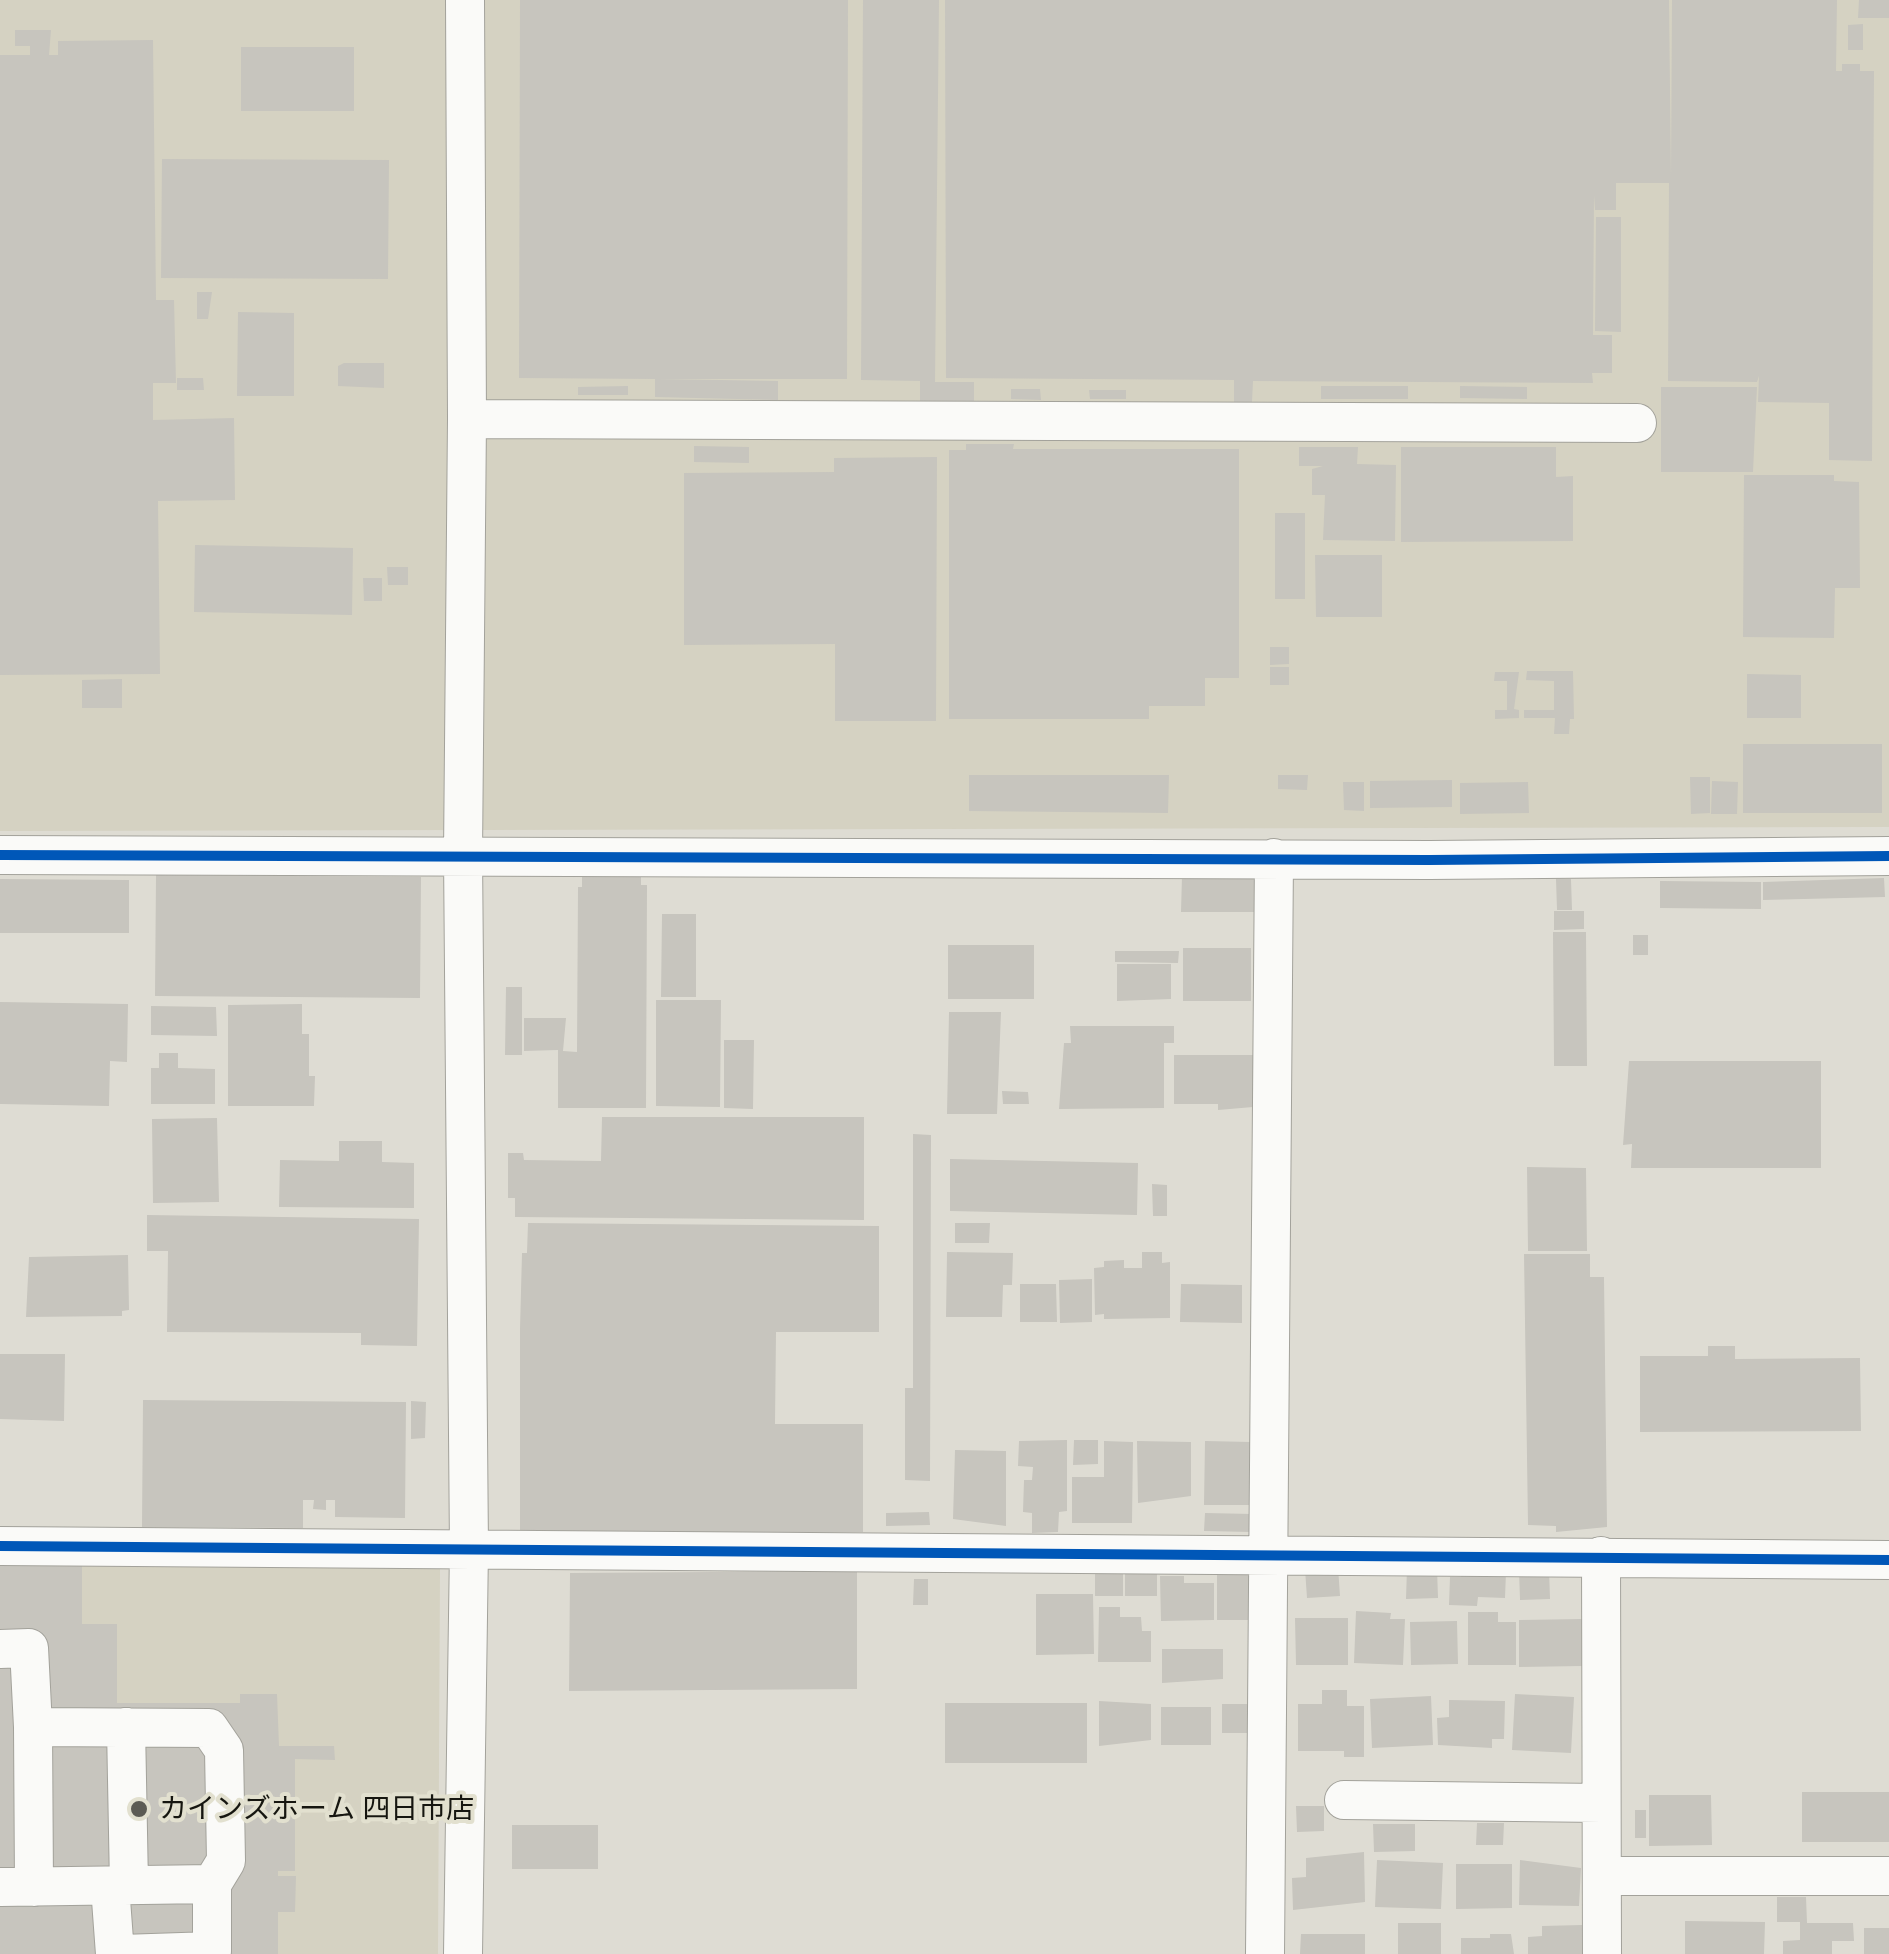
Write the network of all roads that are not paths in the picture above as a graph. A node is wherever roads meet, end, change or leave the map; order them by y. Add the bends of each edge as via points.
1 (465, 0) edge
2 (468, 419) junction
3 (1637, 423) dead end
4 (0, 854) edge
5 (463, 854) junction
6 (1889, 856) edge
7 (1274, 858) junction
8 (0, 1546) edge
9 (469, 1549) junction
10 (1266, 1554) junction
11 (1601, 1556) junction
12 (1889, 1560) edge
13 (0, 1649) edge
14 (33, 1726) junction
15 (126, 1727) junction
16 (1344, 1800) dead end
17 (1601, 1803) junction
18 (1603, 1876) junction
19 (1889, 1876) edge
20 (212, 1884) junction
21 (120, 1885) junction
22 (17, 1887) edge
23 (118, 1954) edge
24 (463, 1954) edge
25 (1265, 1954) edge
26 (1602, 1954) edge

1 - 2 street
2 - 3 street
2 - 5 street
4 - 5 street
5 - 7 street
5 - 9 street
6 - 7 street
7 - 10 street
8 - 9 street
9 - 10 street
9 - 24 street
10 - 11 street
10 - 25 street
11 - 12 street
11 - 17 street
13 - 14 street via 28,1648
14 - 15 street
14 - 22 street
15 - 20 street via 209,1728 224,1750 226,1861
15 - 21 street
16 - 17 street
17 - 18 street
18 - 19 street
18 - 26 street
20 - 21 street
20 - 23 street via 212,1951
21 - 22 street
21 - 23 street

